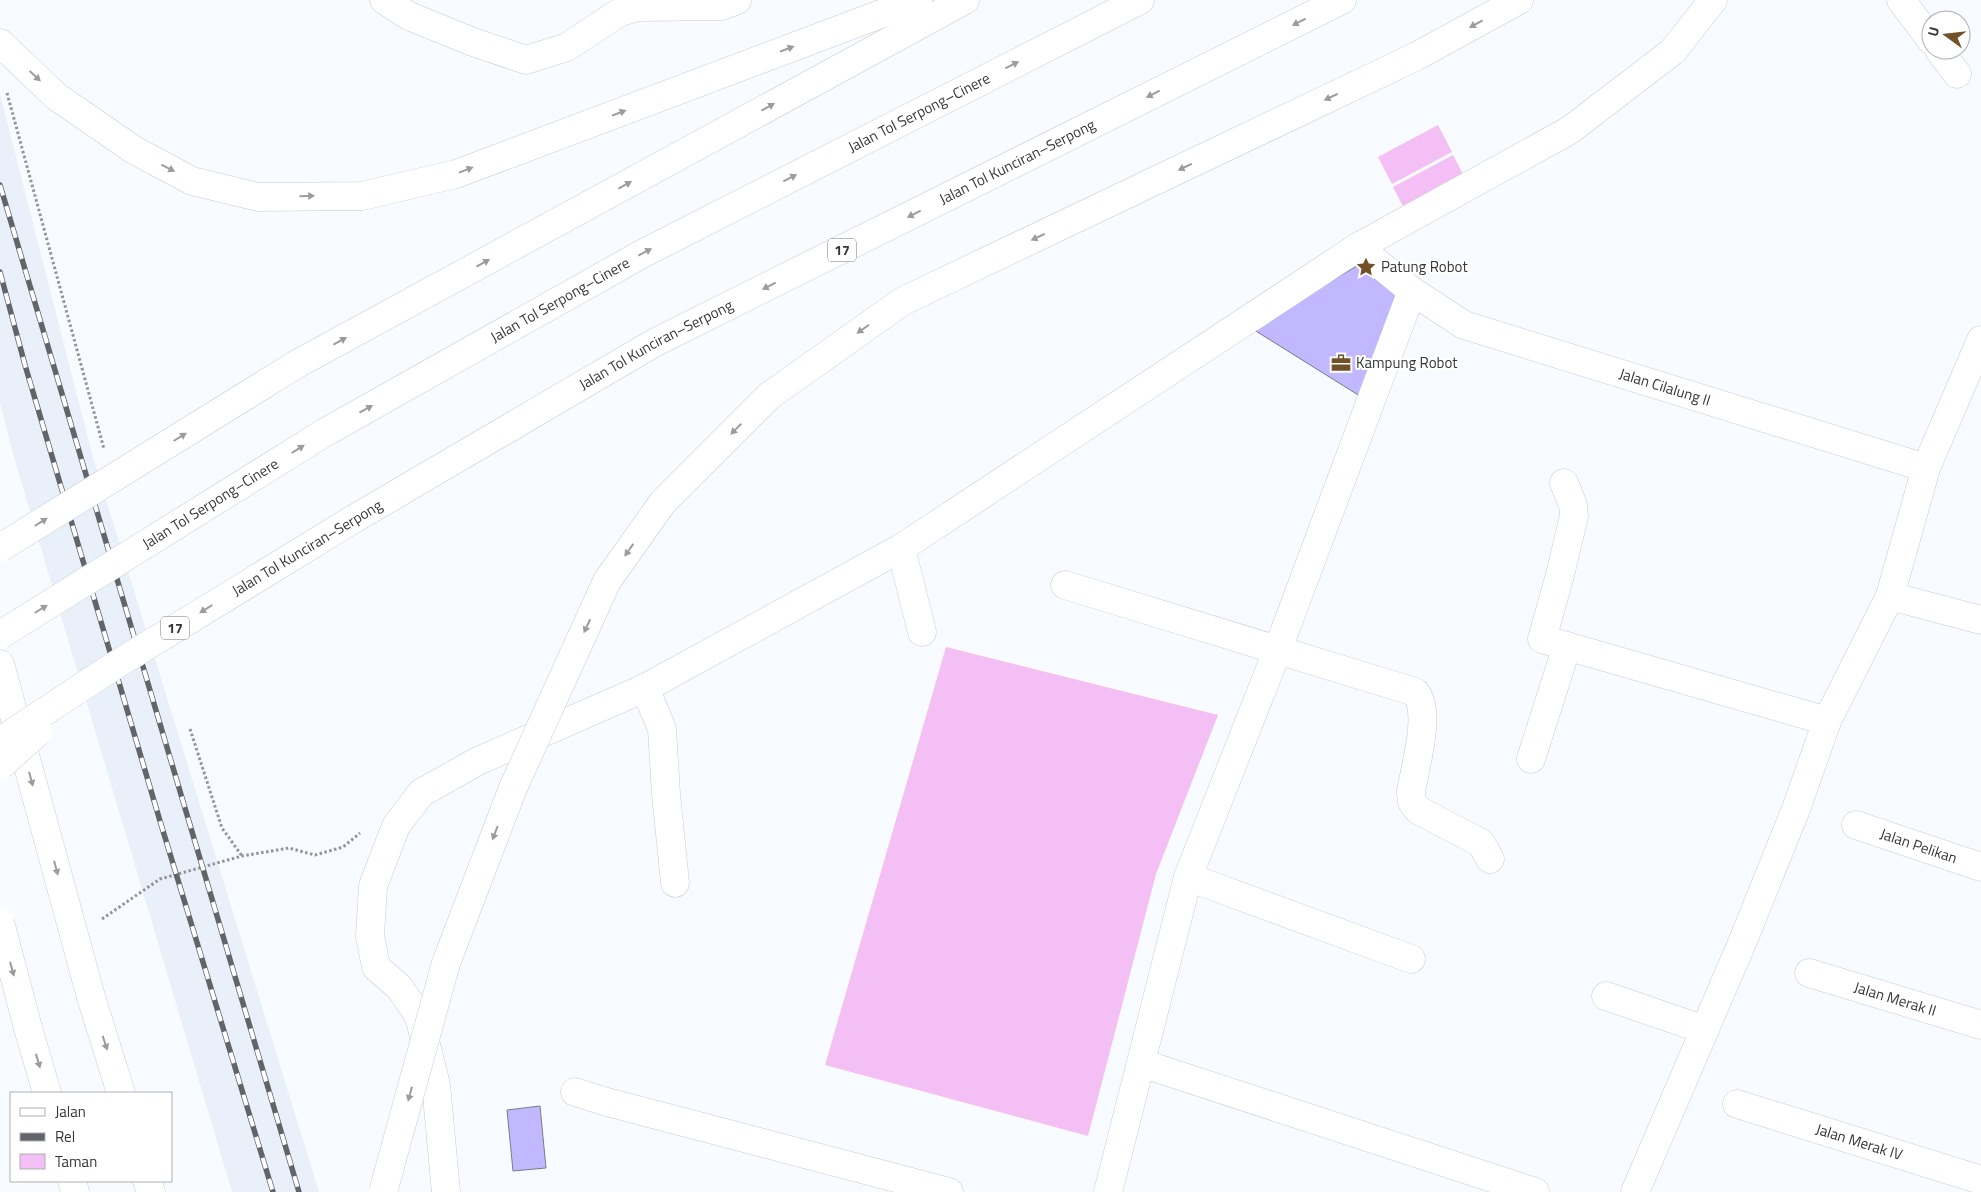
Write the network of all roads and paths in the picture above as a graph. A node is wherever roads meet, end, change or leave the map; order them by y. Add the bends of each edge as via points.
1 (384, 0) edge
2 (737, 0) edge
3 (918, 0) edge
4 (965, 0) edge
5 (1140, 0) edge
6 (1342, 0) edge
7 (1519, 0) edge
8 (1713, 0) edge
9 (1901, 0) edge
10 (1921, 27) edge
11 (0, 42) edge
12 (1946, 60) edge
13 (1957, 74) dead end
14 (5, 85) dead end
15 (1358, 247) junction
16 (1412, 291) junction
17 (1981, 340) edge
18 (105, 455) dead end
19 (1926, 468) junction
20 (1564, 483) dead end
21 (0, 548) edge
22 (900, 548) junction
23 (1065, 585) dead end
24 (1890, 596) junction
25 (1981, 620) edge
26 (922, 632) dead end
27 (0, 635) edge
28 (1568, 646) junction
29 (1278, 649) junction
30 (0, 664) edge
31 (114, 666) junction
32 (645, 688) junction
33 (1827, 720) junction
34 (190, 729) dead end
35 (0, 741) edge
36 (1532, 759) dead end
37 (0, 766) edge
38 (1856, 825) dead end
39 (396, 826) junction
40 (242, 856) junction
41 (1490, 859) dead end
42 (1981, 866) edge
43 (1188, 877) junction
44 (675, 883) dead end
45 (0, 922) edge
46 (95, 924) dead end
47 (1412, 959) dead end
48 (1809, 973) dead end
49 (1606, 996) dead end
50 (1981, 1025) edge
51 (1705, 1030) junction
52 (1141, 1064) junction
53 (47, 1092) edge
54 (121, 1092) edge
55 (575, 1092) dead end
56 (1737, 1104) dead end
57 (1981, 1180) edge
58 (382, 1192) edge
59 (446, 1192) edge
60 (949, 1192) edge
61 (1108, 1192) edge
62 (1535, 1192) edge
63 (1635, 1192) edge

1 - 2 main road via 409,16 526,60 567,47 620,12 638,7 722,6
11 -> 3 main road via 57,96 134,150 192,181 258,197 362,196 456,174
21 -> 4 main road, bridge via 297,364
27 -> 5 main road, Jalan Tol Serpong–Cinere, bridge via 324,433 640,255
6 -> 31 main road, Jalan Tol Kunciran–Serpong / 17, bridge via 654,343 352,520
7 -> 58 main road, bridge via 1417,56 903,301 769,396 663,502 607,581 513,788 446,963
8 - 15 main road via 1673,51 1570,130
9 - 10 main road
12 - 13 main road
14 - 18 path
15 - 16 main road, Jalan Cilalung II
15 - 22 main road
16 - 19 main road, Jalan Cilalung II via 1464,325
16 - 29 main road
17 - 19 main road
19 - 24 main road
20 - 28 main road via 1574,516 1542,638
22 - 26 main road
22 - 32 main road
23 - 29 main road
24 - 25 main road
24 - 33 main road
28 - 33 main road
28 - 36 main road
29 - 41 main road via 1415,692 1420,698 1424,720 1412,802 1418,810 1481,842
29 - 43 main road
30 -> 54 main road, bridge via 91,997
31 - 35 main road, Jalan Tol Kunciran–Serpong / 17, bridge
31 - 37 main road, bridge
32 - 39 main road via 470,766 421,793
32 - 44 main road via 662,729
33 - 51 main road via 1796,809
34 - 40 path via 222,828
38 - 42 main road, Jalan Pelikan
39 - 40 path via 364,828 343,847 315,855 290,848
39 - 59 main road via 373,886 370,936 376,967 399,988 419,1016 436,1085
40 - 46 path via 160,879
43 - 47 main road
43 - 52 main road
45 -> 53 main road, bridge
48 - 50 main road, Jalan Merak II
49 - 51 main road
51 - 63 main road
52 - 61 main road
52 - 62 main road
55 - 60 main road
56 - 57 main road, Jalan Merak IV

